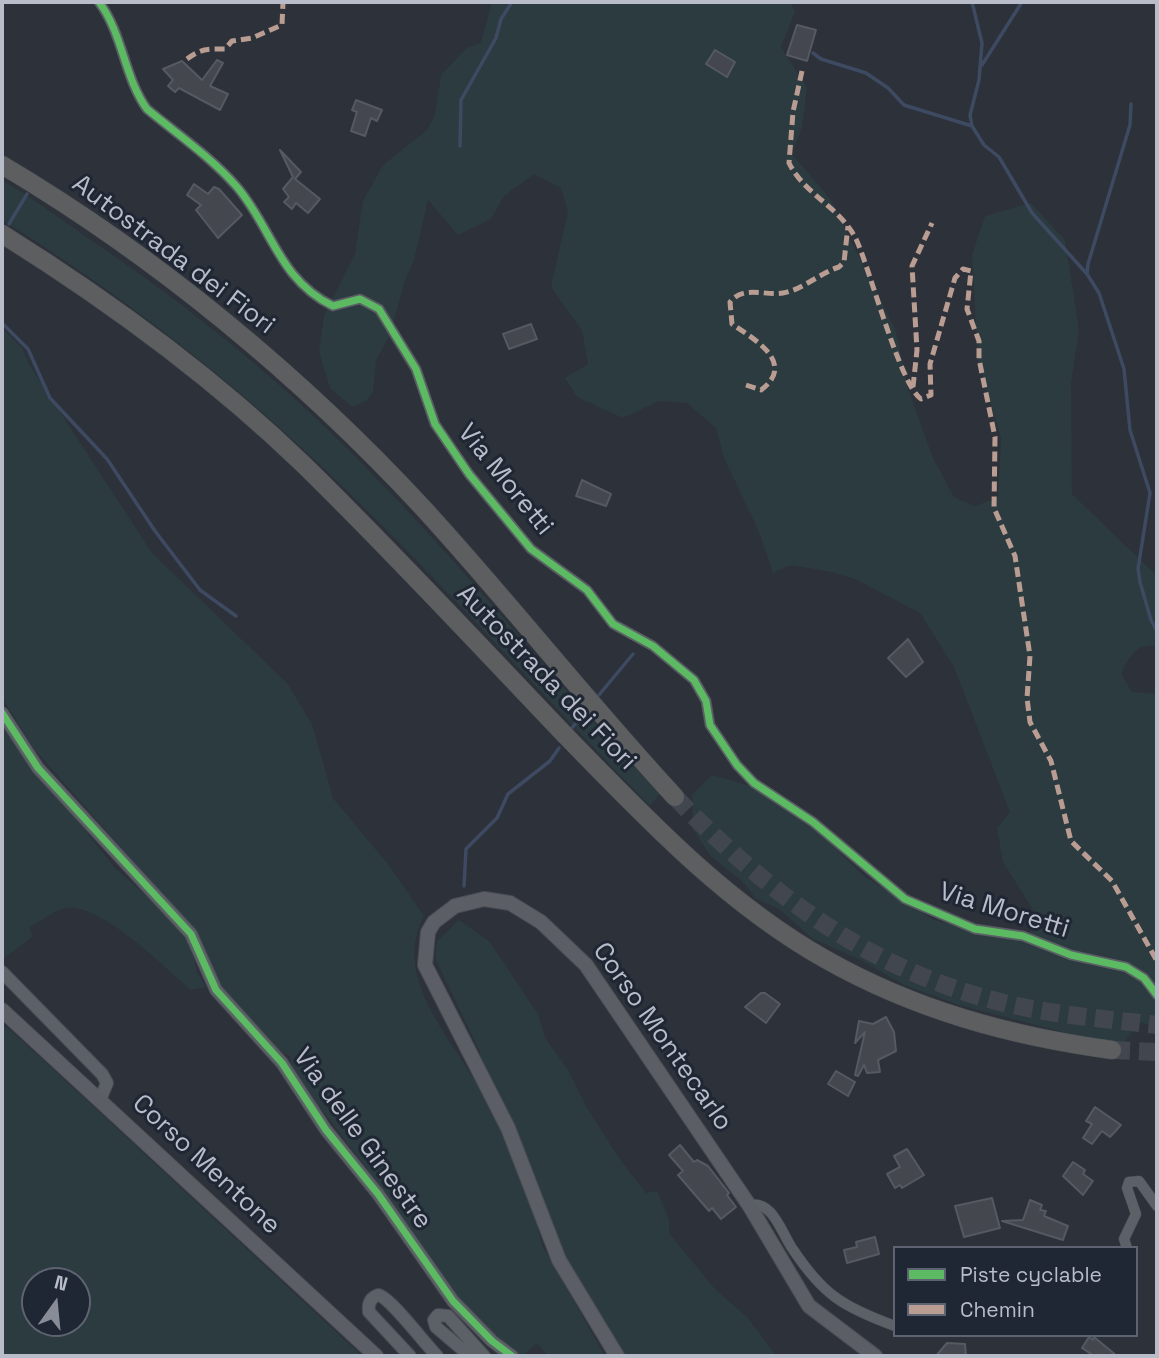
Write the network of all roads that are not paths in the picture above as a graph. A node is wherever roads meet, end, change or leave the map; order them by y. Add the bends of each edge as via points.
1 (99, 2) edge
2 (2, 165) edge
3 (2, 234) edge
4 (2, 713) edge
5 (675, 797) tunnel mouth
6 (2, 972) edge
7 (1157, 995) edge
8 (2, 1010) edge
9 (1112, 1050) tunnel mouth
10 (100, 1100) junction
11 (749, 1205) junction
12 (1157, 1206) edge
13 (1126, 1246) edge
14 (893, 1324) edge
15 (376, 1356) edge
16 (410, 1356) edge
17 (437, 1356) edge
18 (470, 1356) edge
19 (484, 1356) edge
20 (512, 1356) edge
21 (617, 1356) edge
22 (875, 1356) edge

1 - 7 street, Via Moretti via 114,26 148,109 237,188 295,277 333,306 360,299 379,309 416,369 435,424 468,474 531,549 587,590 613,624 646,641 694,681 706,701 710,725 754,783 813,822 905,900 975,929 1023,936 1071,955 1126,967 1144,978
2 - 5 highway, Autostrada dei Fiori via 187,293 318,403 422,508
3 - 9 highway, Autostrada dei Fiori via 137,326 303,464 632,805 724,888 776,927 835,964 921,1005 1026,1037
4 - 20 street, Via delle Ginestre via 38,768 191,934 216,990 282,1063 453,1301
6 - 10 street via 102,1074 107,1083
8 - 10 main road, Corso Mentone
10 - 15 main road, Corso Mentone
11 - 14 street via 767,1207 792,1248 833,1297 854,1311
11 - 21 main road, Corso Montecarlo via 600,983 541,922 498,899 455,906 434,922 425,942 429,972 508,1128 559,1260
11 - 22 main road, Corso Montecarlo via 809,1306
12 - 13 street via 1139,1181 1129,1182 1136,1214 1124,1239
16 - 17 street via 369,1312 378,1294 388,1299
18 - 19 street via 436,1327 438,1315 448,1315

